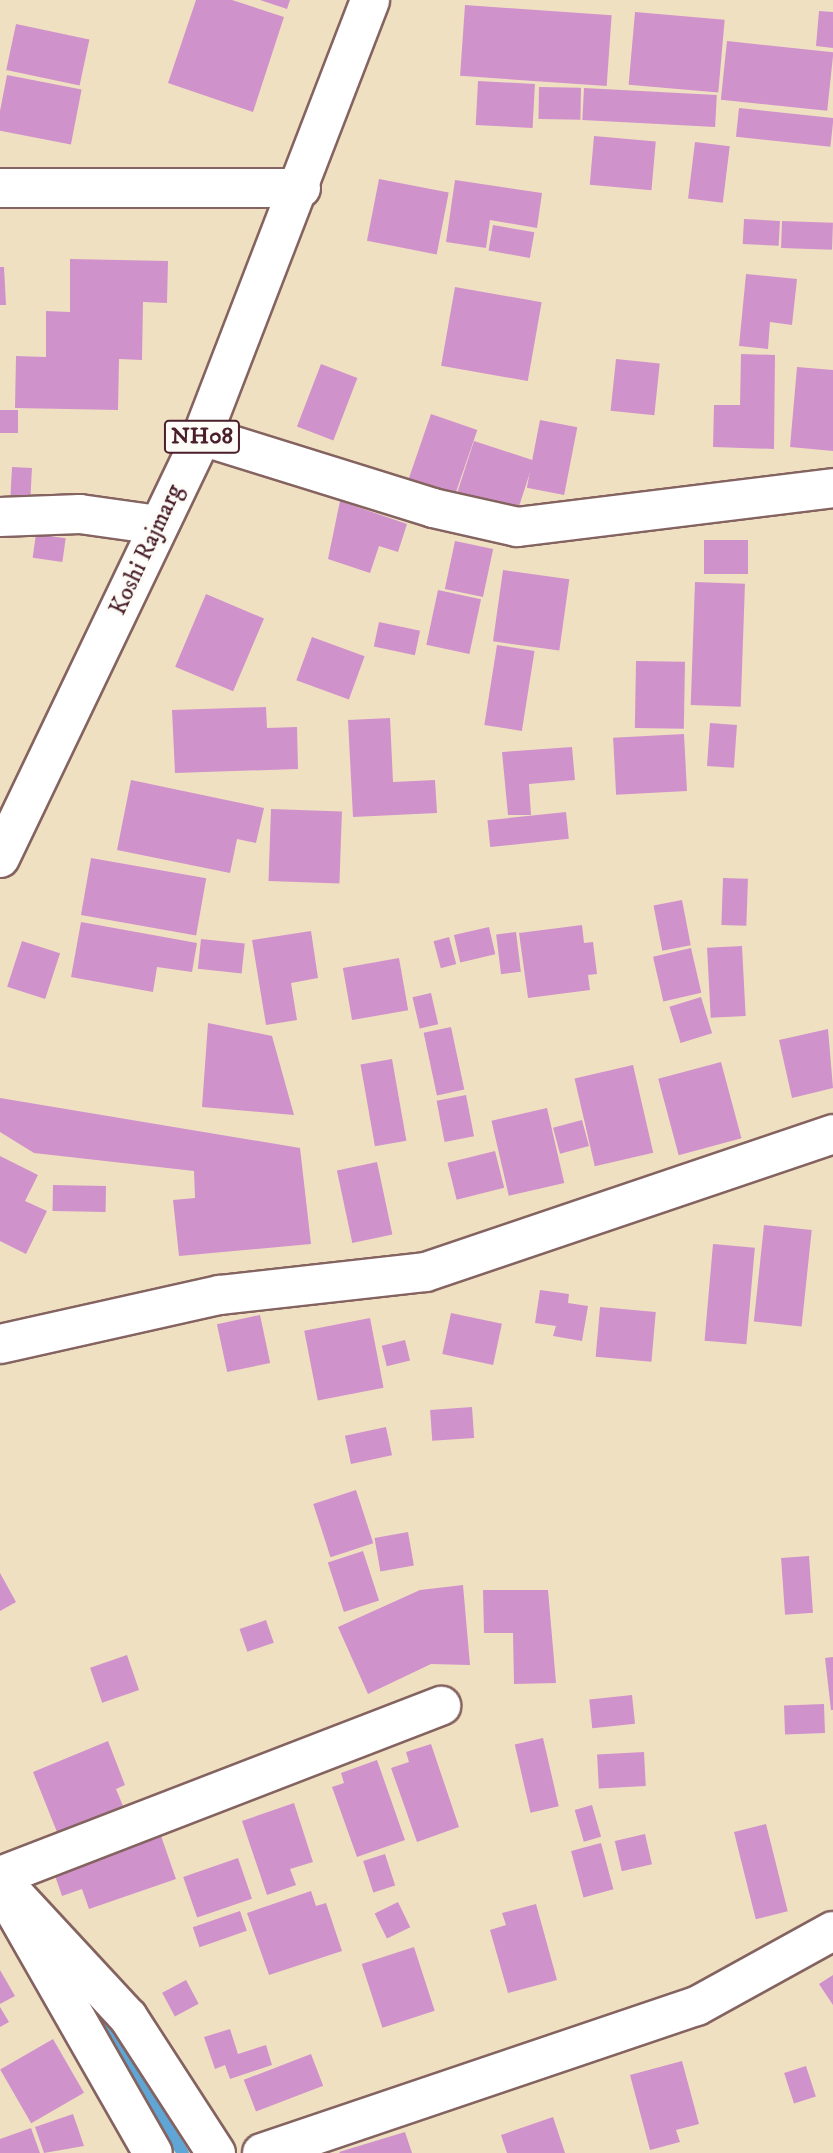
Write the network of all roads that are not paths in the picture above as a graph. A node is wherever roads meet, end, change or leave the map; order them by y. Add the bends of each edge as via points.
1 (370, 0) edge
2 (0, 188) edge
3 (301, 188) junction
4 (202, 436) junction
5 (833, 488) edge
6 (0, 517) edge
7 (158, 525) junction
8 (0, 858) edge
9 (833, 1134) edge
10 (0, 1344) edge
11 (441, 1706) dead end
12 (0, 1879) edge
13 (833, 1931) edge
14 (153, 2153) edge
15 (216, 2153) edge
16 (262, 2153) edge

1 - 3 street, Koshi Rajmarg / NH08
2 - 3 street
3 - 4 street, Koshi Rajmarg / NH08
4 - 5 street via 433,508 517,527
4 - 7 street, Koshi Rajmarg / NH08
6 - 7 street via 80,514
7 - 8 street, Koshi Rajmarg / NH08
9 - 10 street via 426,1272 220,1295
11 - 12 street
12 - 14 street via 33,1951
12 - 15 street via 128,2017
13 - 16 street via 696,2006

